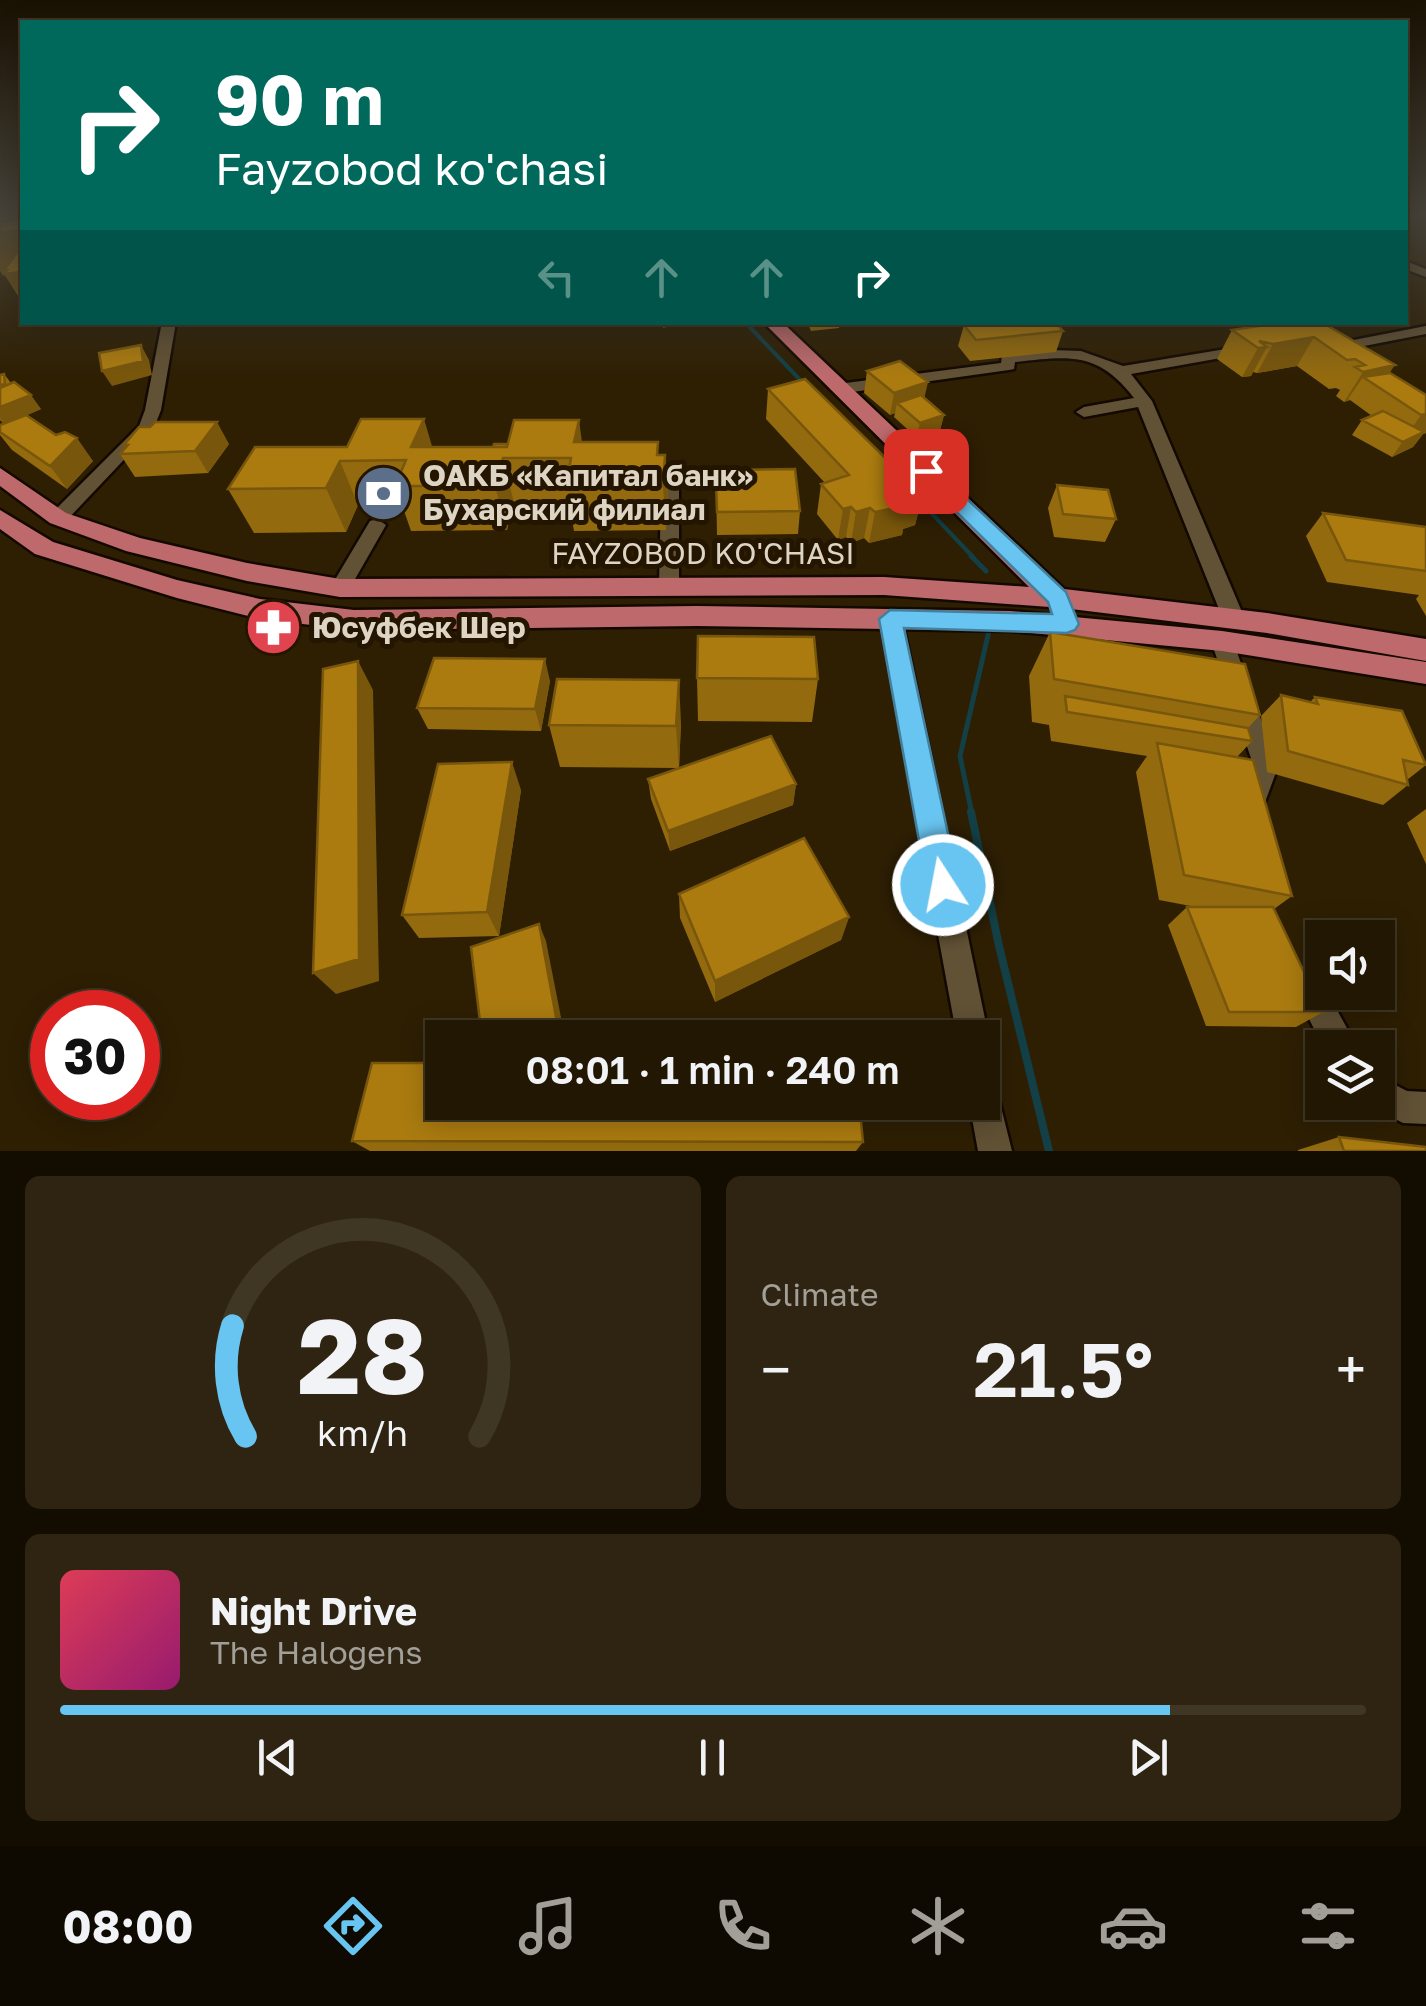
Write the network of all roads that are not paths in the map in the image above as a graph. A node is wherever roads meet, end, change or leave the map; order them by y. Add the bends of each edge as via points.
1 (169, 325) edge
2 (774, 325) edge
3 (1426, 330) edge
4 (1316, 338) edge
5 (1257, 348) edge
6 (1331, 348) junction
7 (1347, 358) edge
8 (1121, 371) junction
9 (838, 389) junction
10 (1144, 401) junction
11 (1084, 412) dead end
12 (620, 474) edge
13 (0, 476) edge
14 (0, 518) edge
15 (58, 518) junction
16 (376, 525) dead end
17 (669, 586) junction
18 (340, 588) junction
19 (1058, 598) junction
20 (890, 619) junction
21 (1067, 624) junction
22 (1228, 630) junction
23 (1426, 650) edge
24 (1426, 673) edge
25 (1234, 844) edge
26 (1294, 964) edge
27 (969, 1020) edge
28 (1332, 1030) edge
29 (1395, 1102) edge
30 (1426, 1108) edge
31 (989, 1120) edge
32 (995, 1151) edge

1 - 15 street via 146,428
2 - 9 main road
3 - 6 street
4 - 6 street
5 - 8 street
6 - 7 street
8 - 9 street via 1104,358 1061,354
8 - 10 street
9 - 19 main road
10 - 11 street
10 - 22 street
12 - 17 street via 658,478 670,489
13 - 15 main road, FAYZOBOD KO'CHASI
14 - 20 main road, FAYZOBOD KO'CHASI via 44,548 176,588 260,609 354,620
15 - 18 main road, FAYZOBOD KO'CHASI via 154,549
16 - 18 street
17 - 18 main road, FAYZOBOD KO'CHASI
17 - 19 main road, FAYZOBOD KO'CHASI via 884,586
19 - 21 main road
19 - 22 main road, FAYZOBOD KO'CHASI
20 - 21 main road, FAYZOBOD KO'CHASI
20 - 27 street
21 - 22 main road, FAYZOBOD KO'CHASI
22 - 23 main road, FAYZOBOD KO'CHASI
22 - 24 main road, FAYZOBOD KO'CHASI
22 - 25 street via 1266,768
26 - 28 street
29 - 30 street
31 - 32 street

